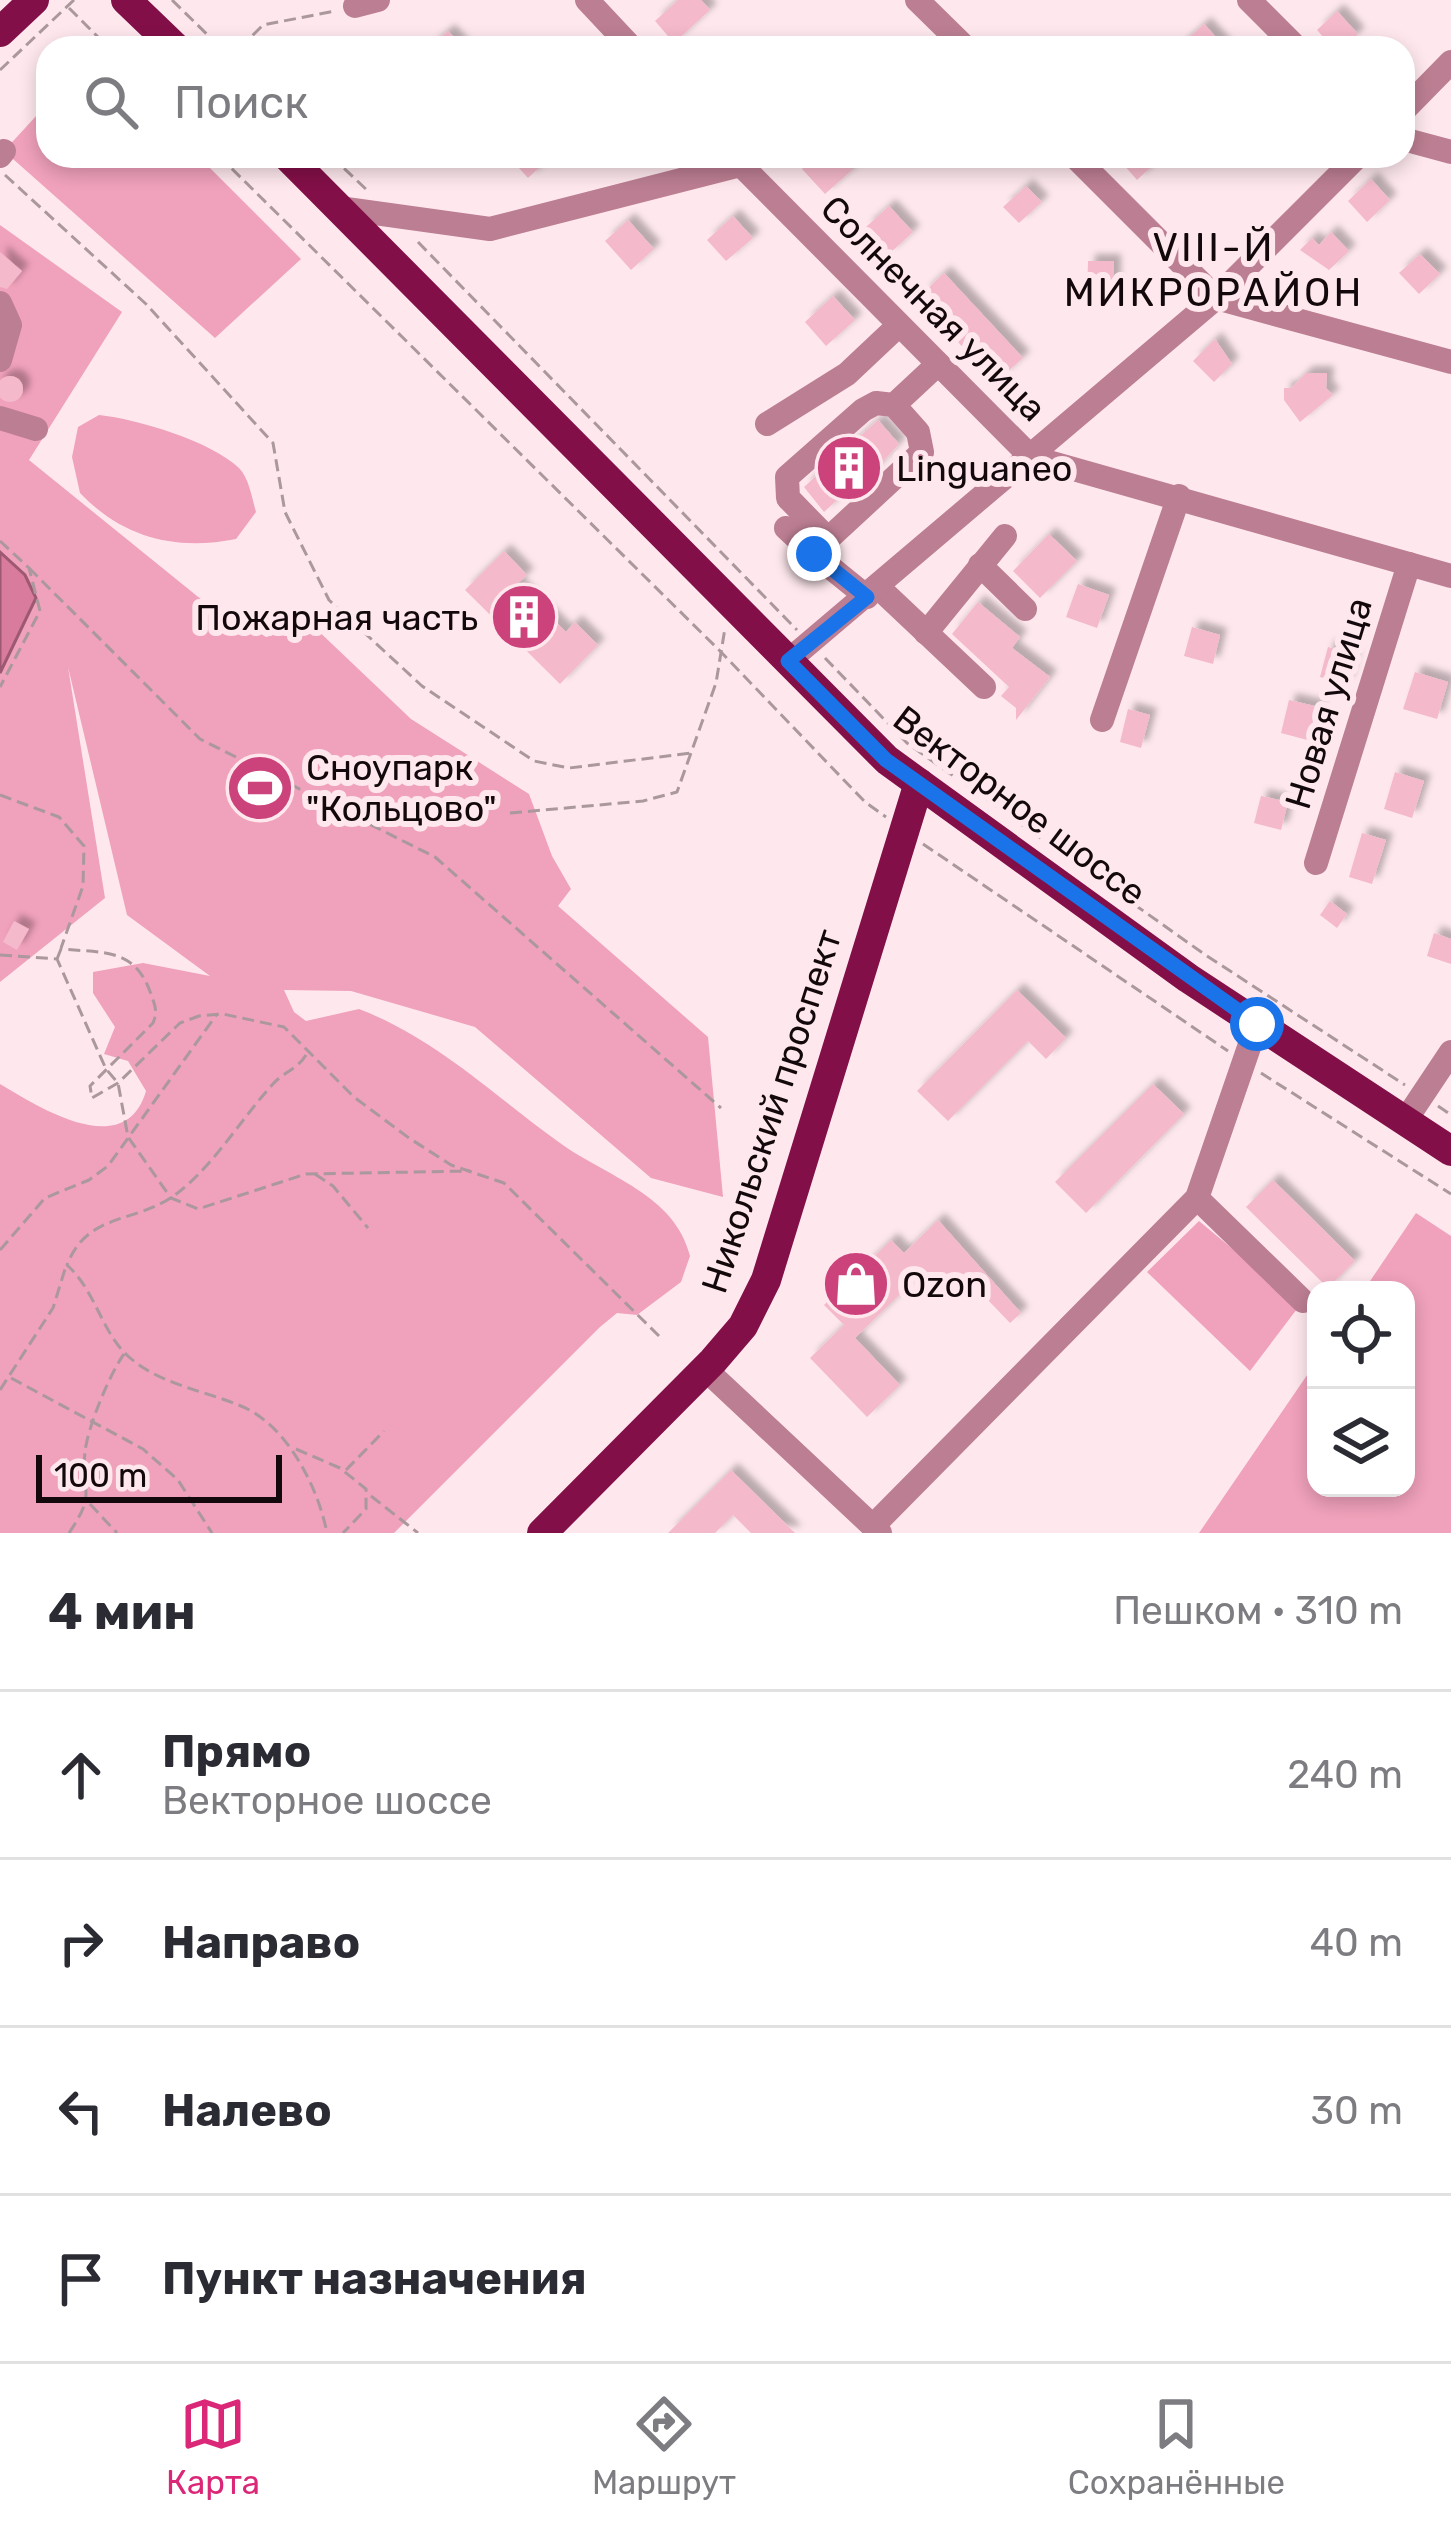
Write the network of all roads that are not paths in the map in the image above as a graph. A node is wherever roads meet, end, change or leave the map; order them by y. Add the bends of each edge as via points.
1 (34, 0) edge
2 (126, 0) edge
3 (587, 0) edge
4 (917, 0) edge
5 (1249, 0) edge
6 (0, 32) edge
7 (164, 36) edge
8 (621, 36) edge
9 (953, 36) edge
10 (1285, 36) edge
11 (1451, 62) edge
12 (1415, 99) edge
13 (1415, 142) edge
14 (1451, 152) edge
15 (298, 168) edge
16 (708, 168) edge
17 (744, 168) edge
18 (1086, 168) edge
19 (1346, 168) edge
20 (340, 208) junction
21 (1216, 298) junction
22 (0, 303) edge
23 (899, 325) junction
24 (0, 360) edge
25 (1451, 362) edge
26 (938, 364) junction
27 (894, 405) junction
28 (0, 418) edge
29 (767, 424) dead end
30 (36, 430) dead end
31 (1030, 457) junction
32 (1179, 496) junction
33 (786, 528) dead end
34 (1005, 536) dead end
35 (821, 546) junction
36 (980, 565) junction
37 (1409, 565) junction
38 (1451, 576) edge
39 (873, 592) junction
40 (1025, 609) dead end
41 (926, 633) junction
42 (799, 652) junction
43 (984, 687) dead end
44 (1102, 720) dead end
45 (919, 783) junction
46 (1316, 862) dead end
47 (1257, 1024) junction
48 (1451, 1052) edge
49 (1413, 1108) junction
50 (1451, 1151) edge
51 (1197, 1198) junction
52 (1303, 1301) dead end
53 (705, 1369) junction
54 (877, 1530) edge
55 (542, 1533) edge

1 - 6 main road
2 - 7 main road
3 - 8 street
4 - 9 street
5 - 10 street
11 - 12 street
13 - 14 street
15 - 20 main road, Векторное шоссе
16 - 20 street via 490,230
17 - 23 street, Солнечная улица
18 - 21 street
19 - 21 street
20 - 42 main road, Векторное шоссе via 730,603
21 - 25 street
21 - 31 street
22 - 24 street via 10,325
23 - 26 street, Солнечная улица
23 - 29 street via 847,374
26 - 27 street
26 - 31 street, Солнечная улица
27 - 35 street via 918,433 922,452
27 - 35 street via 863,410 787,477 788,497
28 - 30 street
31 - 32 street, Солнечная улица
31 - 39 street
32 - 37 street, Солнечная улица
32 - 44 street
33 - 35 street
34 - 36 street
35 - 39 street
36 - 40 street
36 - 41 street
37 - 38 street, Солнечная улица
37 - 46 street, Новая улица
39 - 41 street
39 - 42 street
41 - 43 street
42 - 45 main road, Векторное шоссе via 886,760
45 - 47 main road, Векторное шоссе
45 - 53 main road, Никольский проспект via 766,1280 743,1326
47 - 49 main road, Векторное шоссе
47 - 51 street
48 - 49 street
49 - 50 main road, Векторное шоссе
51 - 52 street
51 - 54 street
53 - 54 street
53 - 55 main road, Никольский проспект

